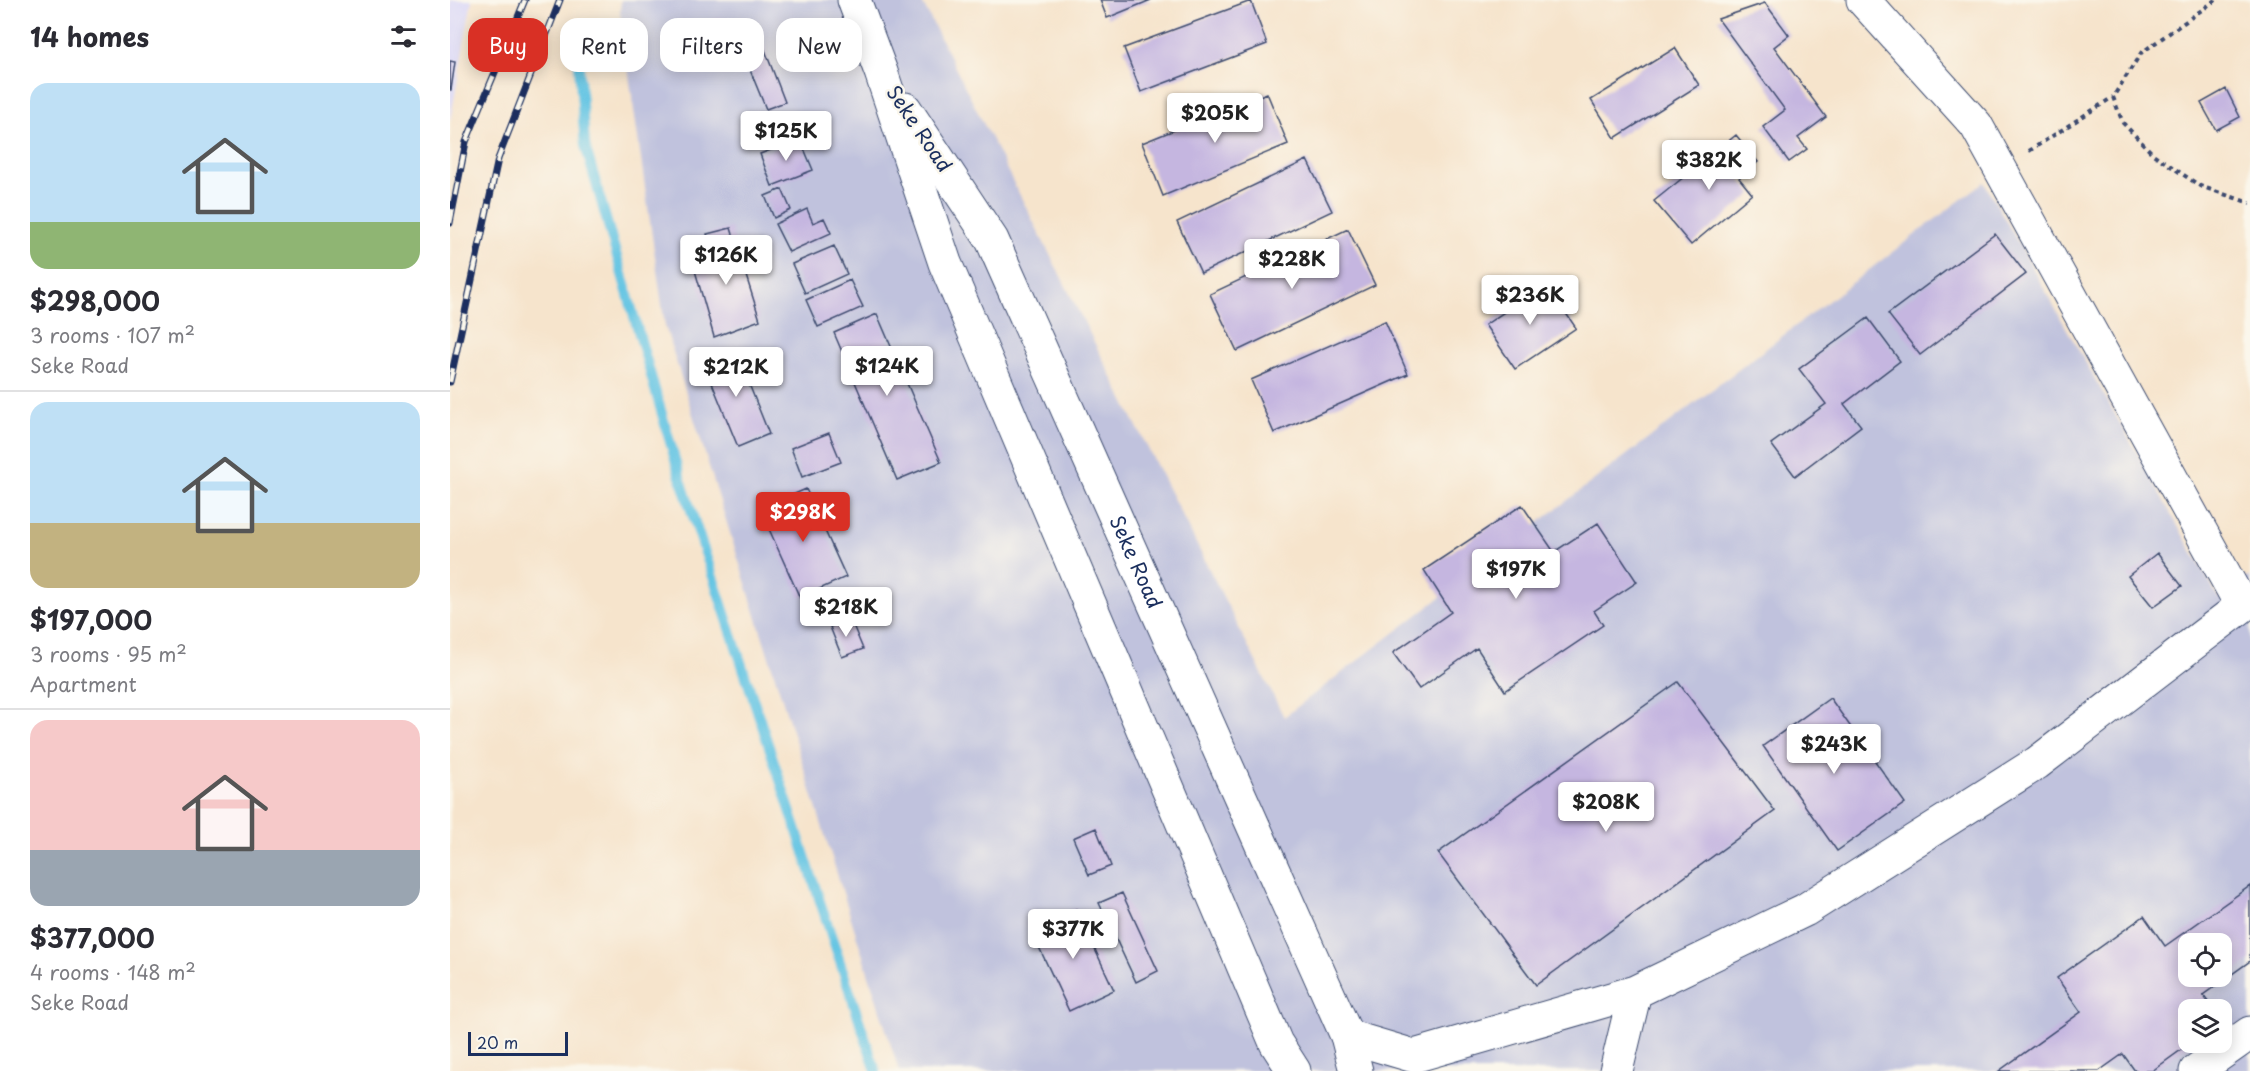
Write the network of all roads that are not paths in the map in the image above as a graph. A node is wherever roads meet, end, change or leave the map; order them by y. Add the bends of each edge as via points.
1 (854, 0) edge
2 (1863, 0) edge
3 (881, 72) junction
4 (2246, 603) edge
5 (1635, 992) junction
6 (2250, 1033) edge
7 (1347, 1036) junction
8 (1294, 1071) edge
9 (1356, 1071) edge
10 (1616, 1071) edge
11 (2196, 1071) edge

1 - 3 main road, Seke Road
2 - 4 main road via 1976,126
3 - 7 main road, Seke Road via 992,240
3 - 8 main road, Seke Road via 945,263 1276,1043
4 - 5 main road via 2027,770 1805,910
5 - 7 main road via 1414,1056
5 - 10 main road
6 - 11 main road
7 - 9 main road, Seke Road

